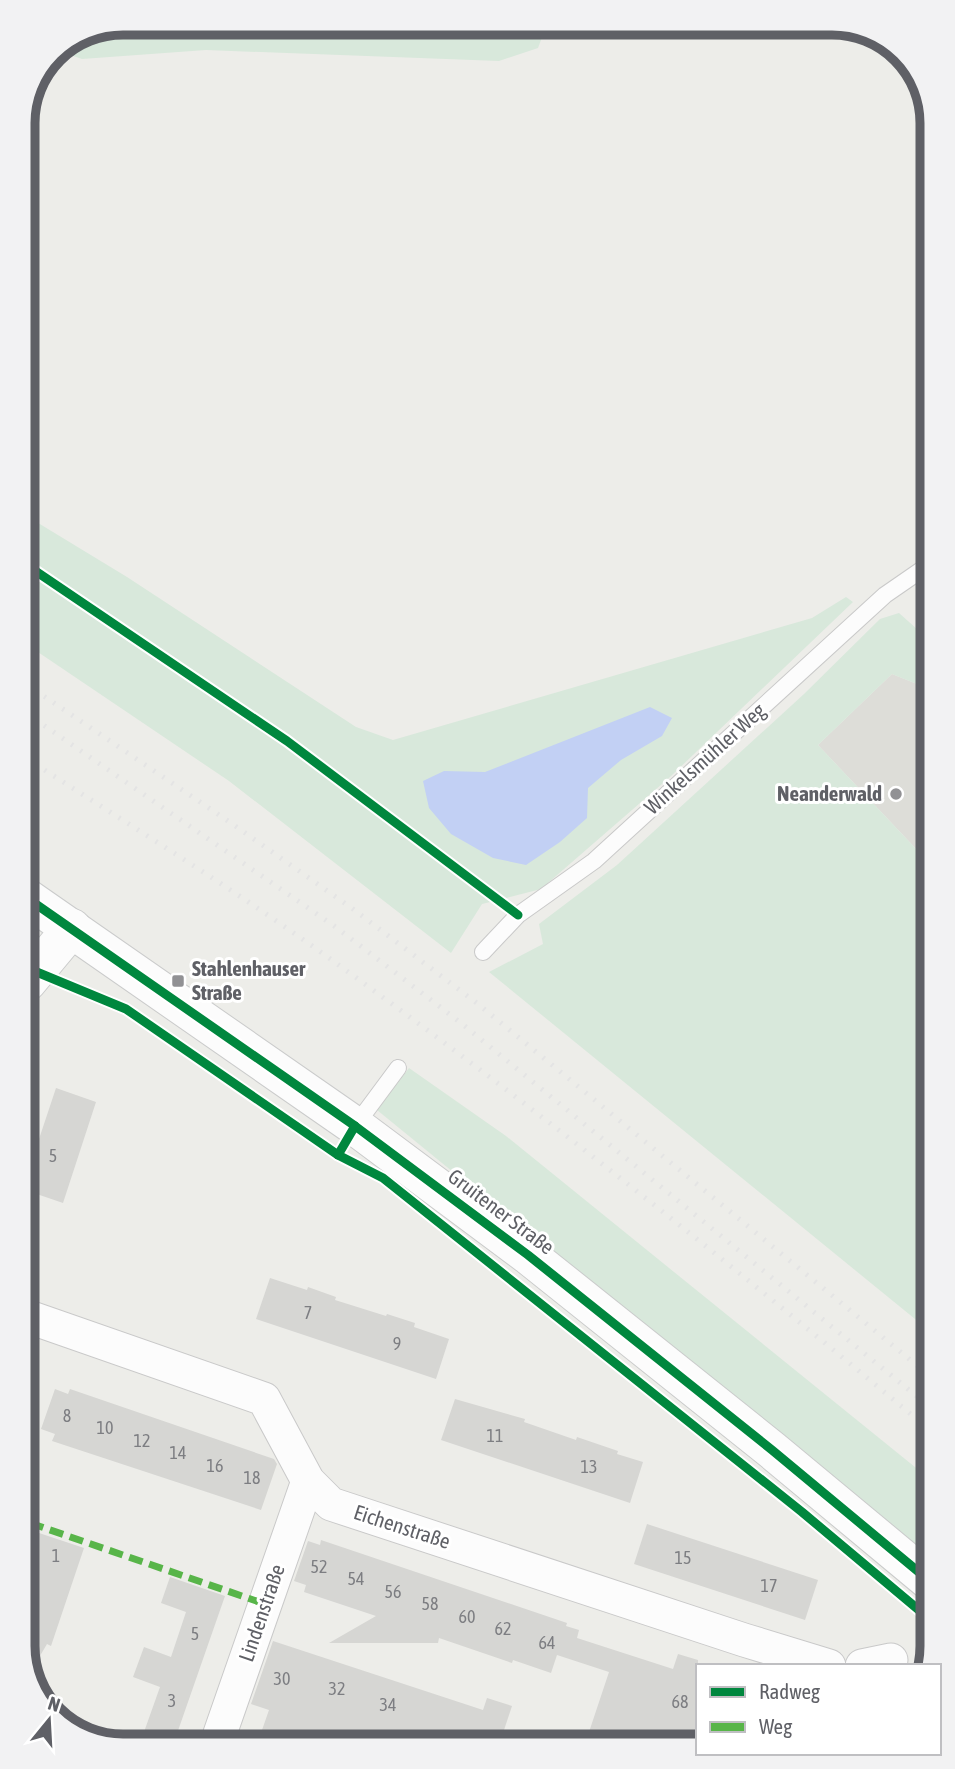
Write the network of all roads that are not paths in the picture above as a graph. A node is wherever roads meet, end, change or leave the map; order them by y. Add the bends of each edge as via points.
1 (920, 571) edge
2 (35, 903) edge
3 (72, 928) junction
4 (482, 952) dead end
5 (35, 972) edge
6 (398, 1069) dead end
7 (355, 1126) junction
8 (35, 1322) edge
9 (308, 1481) junction
10 (920, 1573) edge
11 (823, 1664) edge
12 (220, 1734) edge

1 - 4 lane, Winkelsmühler Weg via 885,595 594,861 518,915
2 - 3 main road, Gruitener Straße
3 - 5 main road
3 - 7 main road, Gruitener Straße
6 - 7 lane
7 - 10 main road, Gruitener Straße via 539,1263
8 - 9 street, Eichenstraße via 264,1399
9 - 11 street, Eichenstraße via 331,1504
9 - 12 street, Lindenstraße

